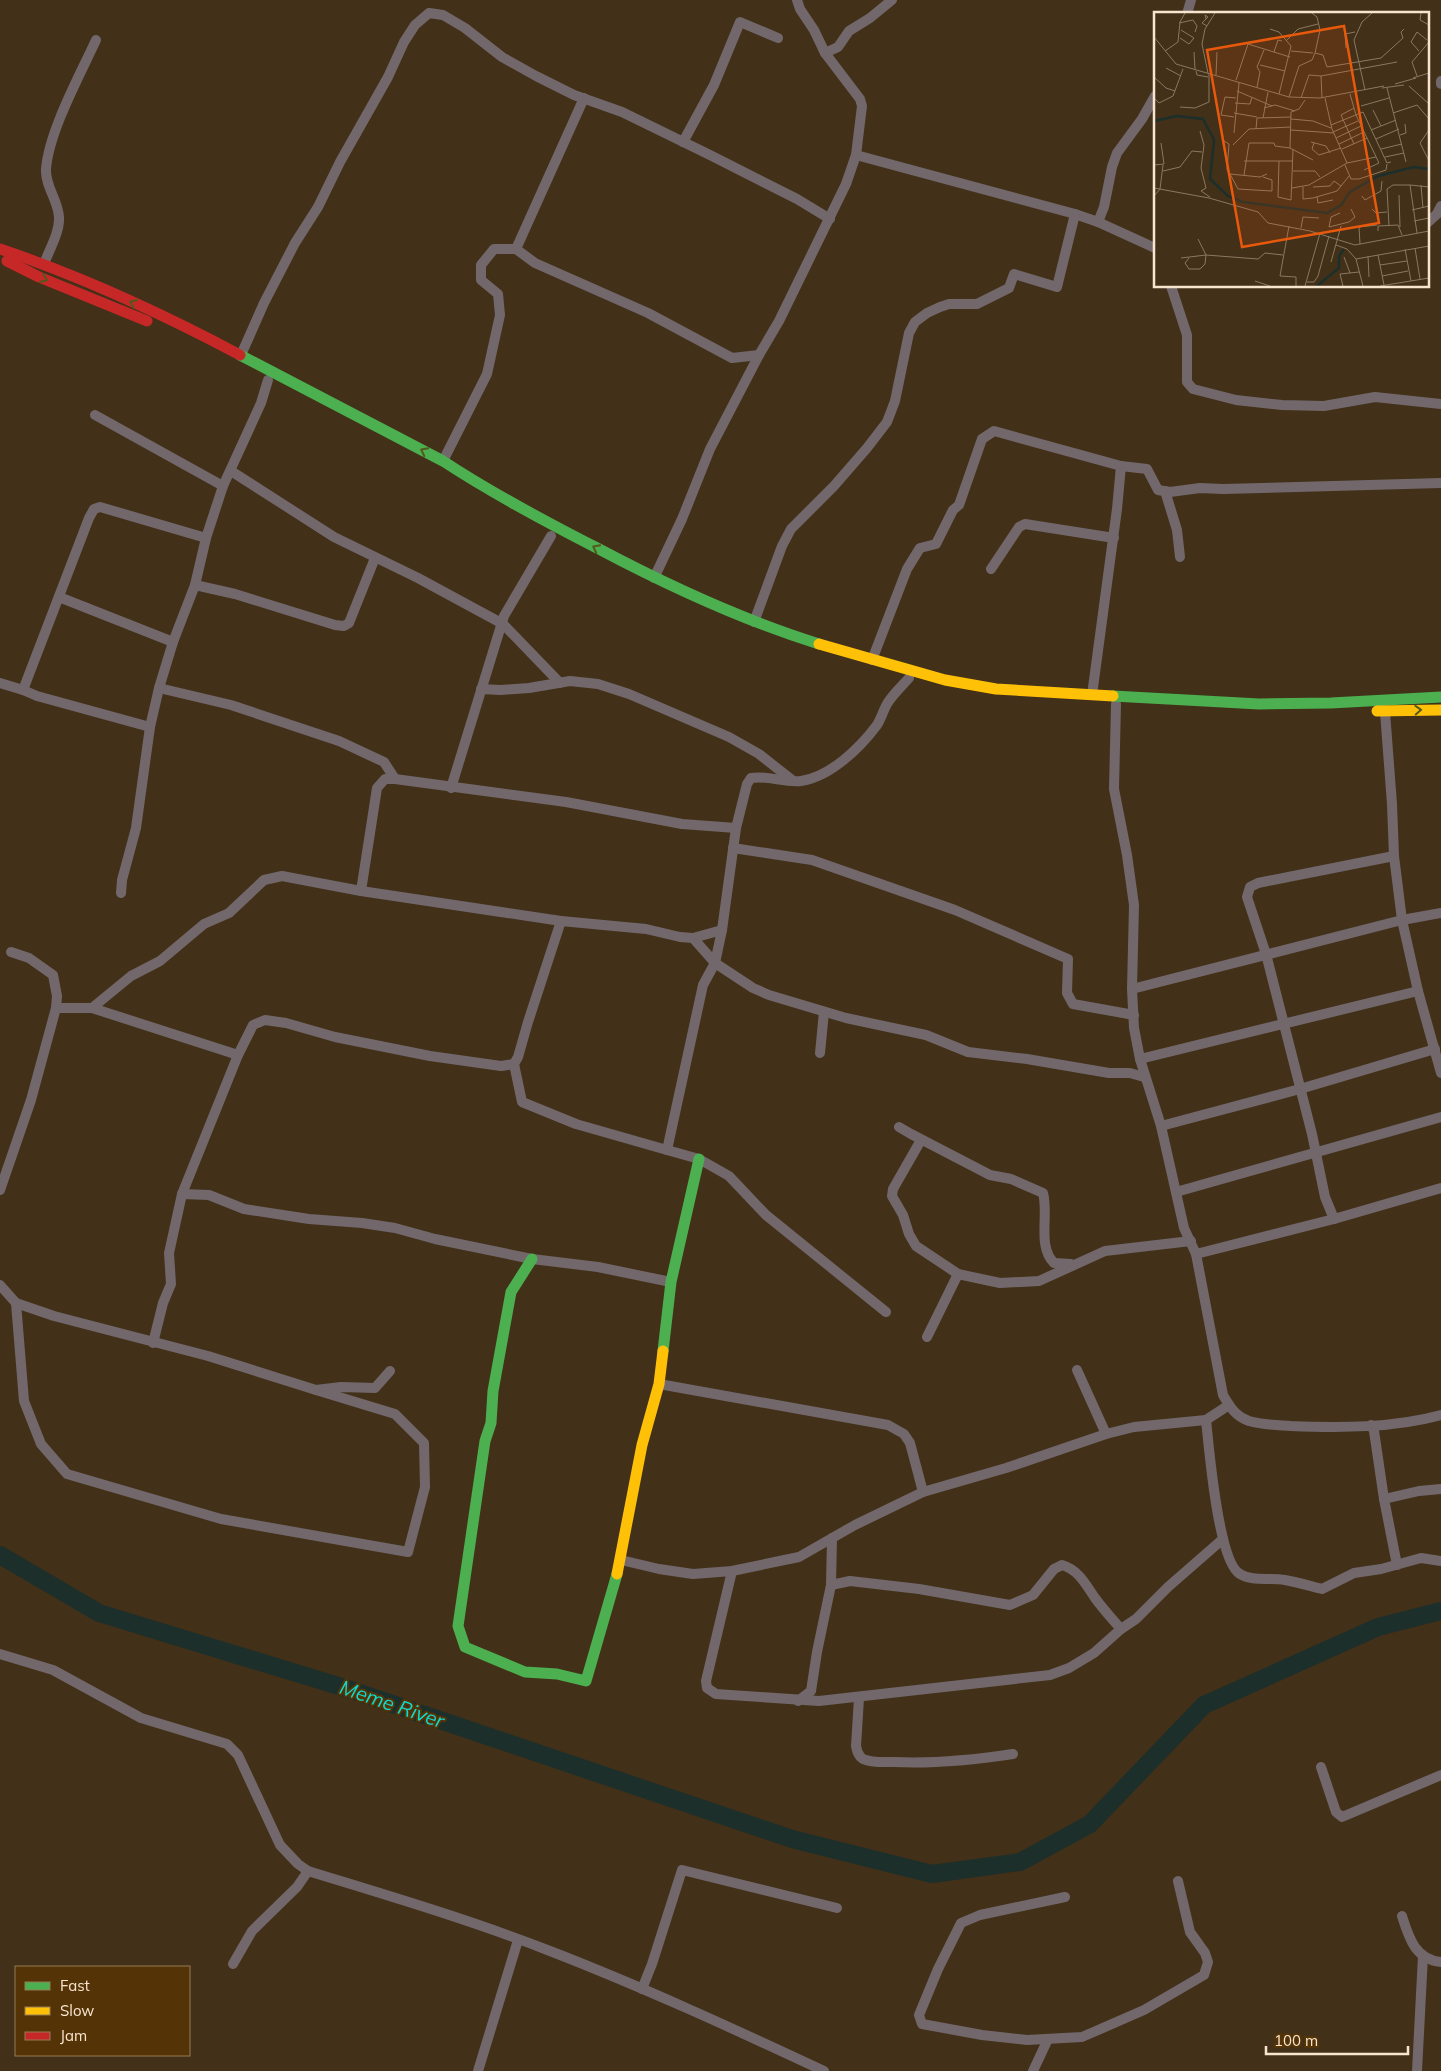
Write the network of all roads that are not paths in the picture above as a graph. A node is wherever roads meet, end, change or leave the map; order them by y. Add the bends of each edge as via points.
1 (797, 0) edge
2 (892, 0) edge
3 (778, 38) dead end
4 (96, 40) dead end
5 (825, 53) junction
6 (584, 98) junction
7 (1154, 98) edge
8 (683, 142) junction
9 (856, 155) junction
10 (1441, 206) edge
11 (1076, 214) junction
12 (830, 219) junction
13 (1098, 222) junction
14 (1428, 222) edge
15 (1154, 248) edge
16 (0, 249) edge
17 (516, 249) junction
18 (0, 258) edge
19 (44, 264) junction
20 (1172, 288) edge
21 (759, 355) junction
22 (242, 356) junction
23 (268, 380) junction
24 (1441, 404) edge
25 (95, 415) dead end
26 (444, 461) junction
27 (1121, 466) junction
28 (231, 471) junction
29 (1441, 483) edge
30 (223, 486) junction
31 (1166, 491) junction
32 (551, 536) junction
33 (206, 538) junction
34 (1114, 538) junction
35 (1180, 557) dead end
36 (375, 558) junction
37 (991, 568) dead end
38 (654, 578) junction
39 (195, 584) junction
40 (59, 597) junction
41 (754, 622) junction
42 (503, 624) junction
43 (173, 642) junction
44 (872, 660) junction
45 (909, 678) junction
46 (0, 683) edge
47 (560, 683) junction
48 (159, 688) junction
49 (481, 689) junction
50 (23, 690) junction
51 (1092, 695) junction
52 (1441, 697) edge
53 (1380, 701) junction
54 (1116, 704) junction
55 (1441, 710) edge
56 (1384, 712) junction
57 (150, 727) junction
58 (395, 779) junction
59 (794, 781) junction
60 (451, 788) junction
61 (736, 828) junction
62 (733, 848) junction
63 (1394, 856) junction
64 (361, 891) junction
65 (121, 893) dead end
66 (1441, 913) edge
67 (1402, 920) junction
68 (561, 921) junction
69 (722, 930) junction
70 (693, 938) junction
71 (11, 952) dead end
72 (1266, 954) junction
73 (715, 963) junction
74 (1132, 989) junction
75 (1418, 991) junction
76 (56, 1008) junction
77 (92, 1008) junction
78 (824, 1012) junction
79 (1134, 1015) junction
80 (1284, 1025) junction
81 (1435, 1049) junction
82 (820, 1052) dead end
83 (238, 1055) junction
84 (1140, 1059) junction
85 (514, 1064) junction
86 (1441, 1073) edge
87 (1144, 1077) junction
88 (1300, 1089) junction
89 (1441, 1116) edge
90 (1161, 1126) junction
91 (899, 1127) dead end
92 (921, 1140) junction
93 (667, 1150) junction
94 (1316, 1152) junction
95 (699, 1159) junction
96 (1441, 1188) edge
97 (0, 1190) edge
98 (1176, 1192) junction
99 (182, 1194) junction
100 (1334, 1219) junction
101 (1190, 1241) junction
102 (1196, 1254) junction
103 (532, 1259) junction
104 (1072, 1264) junction
105 (958, 1274) junction
106 (671, 1282) junction
107 (0, 1285) edge
108 (16, 1303) junction
109 (886, 1312) dead end
110 (927, 1337) dead end
111 (153, 1342) junction
112 (1077, 1370) dead end
113 (390, 1371) dead end
114 (659, 1384) junction
115 (316, 1390) junction
116 (1229, 1405) junction
117 (1441, 1416) edge
118 (1206, 1420) junction
119 (1371, 1425) junction
120 (1106, 1434) junction
121 (1441, 1489) edge
122 (923, 1492) junction
123 (1384, 1499) junction
124 (832, 1538) junction
125 (1223, 1539) junction
126 (621, 1560) junction
127 (1441, 1561) edge
128 (1397, 1565) junction
129 (732, 1571) junction
130 (831, 1585) junction
131 (1121, 1629) junction
132 (0, 1654) edge
133 (811, 1691) junction
134 (859, 1698) junction
135 (798, 1701) junction
136 (819, 1702) junction
137 (1013, 1754) dead end
138 (1321, 1766) dead end
139 (1441, 1775) edge
140 (308, 1871) junction
141 (1178, 1881) dead end
142 (1065, 1897) dead end
143 (837, 1908) dead end
144 (1402, 1916) dead end
145 (518, 1940) junction
146 (1423, 1956) junction
147 (1441, 1962) edge
148 (233, 1964) dead end
149 (642, 1989) junction
150 (1048, 2039) junction
151 (478, 2071) edge
152 (824, 2071) edge
153 (1033, 2071) edge
154 (1417, 2071) edge

1 - 5 street
2 - 5 street via 848,31 838,47
3 - 8 street via 740,22 714,85
4 - 19 street via 57,127 48,157 49,190 59,218
5 - 9 street via 862,106
6 - 8 street via 622,112
6 - 17 street
6 - 22 street via 502,57 443,15 429,12 404,42 264,303
7 - 13 street via 1117,153
8 - 12 street
9 - 11 street
9 - 12 street
10 - 14 street
11 - 13 street
11 - 41 street via 1057,287 1014,274 1009,288 986,301 949,304 915,322 909,333 895,401 887,422 839,480 791,528
12 - 21 street
13 - 15 street
16 - 19 main road
17 - 21 street via 535,263 648,314 732,358
17 - 26 street via 494,249 481,265 481,280 498,294 500,316 487,374
18 -> 23 main road via 180,334
22 -> 19 main road via 178,322
20 - 24 street via 1187,335 1187,382 1193,389 1236,400 1282,405 1324,406 1375,397
21 - 38 street via 710,449
26 -> 22 main road
23 - 28 street
23 - 32 main road via 435,469
25 - 30 street
38 -> 26 main road via 565,532
27 - 31 street via 1147,469 1158,490
27 - 34 street
27 - 44 street via 994,431 986,435 959,505 936,544 920,548 907,569
28 - 30 street
28 - 36 street via 334,537
29 - 31 street
30 - 33 street
31 - 35 street via 1177,530
32 - 42 street via 509,607
32 - 45 main road via 647,584 742,626
33 - 39 street
33 - 40 street via 100,507 94,509
34 - 37 street via 1025,524 1019,527
34 - 51 street
36 - 39 street via 350,623 344,626
36 - 42 street
38 - 41 main road
39 - 43 street
40 - 43 street
40 - 50 street
41 - 44 main road
42 - 47 street
42 - 49 street
43 - 48 street
44 - 51 main road via 945,680 996,689
45 - 54 main road via 1000,694
45 - 59 street via 887,703 878,724 848,755 814,778
46 - 50 street
47 - 49 street via 501,690
47 - 59 street via 598,684 629,694 729,737 759,754
48 - 57 street
48 - 58 street via 231,705 339,741 384,762
49 - 60 street
50 - 57 street
51 - 53 main road via 1259,704
52 - 53 main road
53 - 56 street
54 - 56 main road via 1165,702 1261,709
54 - 74 street via 1114,789 1128,855 1134,905
56 -> 55 main road
56 - 63 street
57 - 65 street via 136,828
58 - 60 street
58 - 64 street via 385,779 377,788
59 - 61 street via 760,776 751,778
60 - 61 street via 566,802 682,824
61 - 62 street
62 - 69 street
62 - 79 street via 812,860 955,910 1068,959 1067,994 1073,1004
63 - 67 street
63 - 72 street via 1250,887 1248,897
64 - 68 street
64 - 77 street via 282,876 264,880 229,912 204,924 160,961 131,976
66 - 67 street
67 - 72 street
67 - 75 street
68 - 70 street via 646,929
68 - 85 street
69 - 70 street
69 - 73 street
70 - 73 street
71 - 76 street via 29,958 53,975
72 - 74 street
72 - 80 street
73 - 78 street via 753,988
73 - 93 street via 703,985
74 - 79 street
75 - 80 street
75 - 81 street
76 - 77 street
76 - 97 street via 31,1100
77 - 83 street
78 - 82 street
78 - 87 street via 926,1035 968,1052
79 - 84 street
80 - 84 street
80 - 88 street
81 - 86 street
81 - 88 street
83 - 85 street via 253,1025 265,1020 430,1056 502,1066
83 - 99 street
84 - 87 street
85 - 93 street via 522,1102 576,1124
87 - 90 street
88 - 90 street
88 - 94 street
89 - 94 street
90 - 98 street
91 - 92 street
92 - 104 street via 990,1174 1043,1193 1048,1257 1054,1263
92 - 105 street via 892,1196 916,1246
93 - 95 street
94 - 98 street
94 - 100 street via 1325,1197
95 - 106 main road
95 - 109 street via 729,1176 766,1215
96 - 100 street
98 - 101 street
99 - 103 street via 209,1195 244,1209 395,1228 435,1240
99 - 111 street via 169,1253 171,1284
100 - 102 street
101 - 102 street
101 - 104 street via 1105,1251
102 - 116 street via 1223,1394
103 - 106 street via 598,1267
103 - 126 main road via 511,1292 493,1391 491,1423 485,1441 458,1626 465,1647 525,1672 557,1674 586,1682
104 - 105 street via 1039,1281 1000,1283
105 - 110 street
106 - 114 main road
107 - 108 street
108 - 111 street
108 - 115 street via 24,1401 41,1444 67,1474 221,1519 408,1552 425,1487 424,1443 395,1414
111 - 115 street
112 - 120 street
113 - 115 street via 375,1388
114 - 122 street via 888,1425 904,1434 910,1443
114 - 126 main road via 642,1445
116 - 118 street
116 - 119 street via 1232,1411 1250,1421 1267,1424
117 - 119 street
118 - 120 street via 1134,1427
118 - 125 street
119 - 123 street
120 - 122 street
121 - 123 street
122 - 124 street
123 - 128 street
124 - 129 street via 799,1557
124 - 130 street
125 - 128 street via 1234,1569 1240,1574 1322,1589 1354,1573
125 - 131 street
126 - 129 street via 693,1574
127 - 128 street via 1421,1558
129 - 135 street via 707,1688 716,1694
130 - 131 street via 850,1581 1010,1605 1032,1595 1062,1565 1084,1581
130 - 133 street
131 - 134 street via 1094,1654 1050,1675
132 - 140 street via 53,1670 141,1718 227,1744 238,1755 280,1846
133 - 135 street
133 - 136 street
134 - 136 street
134 - 137 street via 856,1746 862,1758 876,1762 924,1763 969,1761
135 - 136 street
138 - 139 street via 1336,1812 1342,1817
140 - 145 street
140 - 148 street via 297,1887 252,1931
141 - 150 street via 1190,1932 1208,1962 1204,1975 1122,2021 1082,2037
142 - 150 street via 980,1915 961,1923 919,2015 922,2024 991,2036
143 - 149 street via 682,1870
144 - 146 street via 1410,1941
145 - 149 street
145 - 151 street
146 - 147 street
146 - 154 street
149 - 152 street
150 - 153 street

